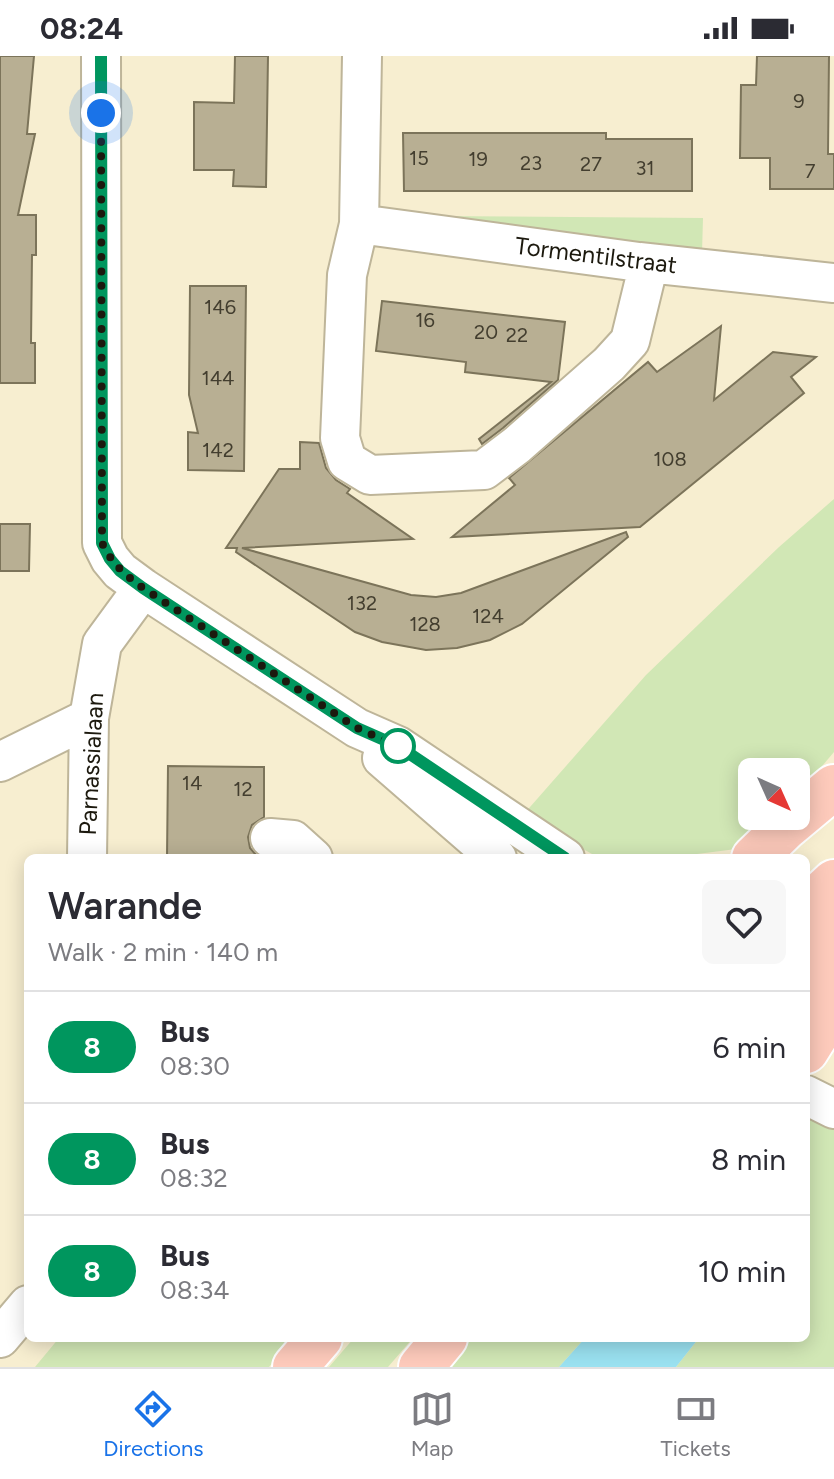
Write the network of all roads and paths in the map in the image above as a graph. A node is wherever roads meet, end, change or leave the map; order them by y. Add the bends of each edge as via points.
1 (101, 56) edge
2 (362, 56) edge
3 (359, 224) junction
4 (649, 263) junction
5 (834, 283) edge
6 (143, 588) junction
7 (89, 718) junction
8 (357, 728) junction
9 (0, 762) edge
10 (834, 787) edge
11 (834, 795) edge
12 (270, 838) dead end
13 (87, 854) edge
14 (309, 854) edge
15 (492, 854) edge
16 (559, 854) edge
17 (758, 854) edge
18 (794, 854) edge
19 (834, 882) edge
20 (810, 908) edge
21 (829, 950) edge
22 (816, 1036) edge
23 (810, 1097) edge
24 (834, 1109) edge
25 (24, 1310) edge
26 (0, 1338) edge
27 (317, 1342) edge
28 (442, 1342) edge
29 (295, 1367) edge
30 (421, 1367) edge

1 - 6 street via 102,543 120,571
2 - 3 street
3 - 4 street, Tormentilstraat
3 - 4 street via 347,275 340,438 347,461 370,475 484,470 517,445 630,341
4 - 5 street, Tormentilstraat
6 - 7 street, Parnassialaan via 102,644
6 - 8 street
7 - 9 street
7 - 13 street, Parnassialaan
8 - 15 street via 387,765
8 - 16 street via 398,746
10 - 17 main road
11 - 18 main road
12 - 14 street via 293,840
19 - 20 main road
21 - 22 main road
23 - 24 street
25 - 26 street
27 - 29 main road
28 - 30 main road

